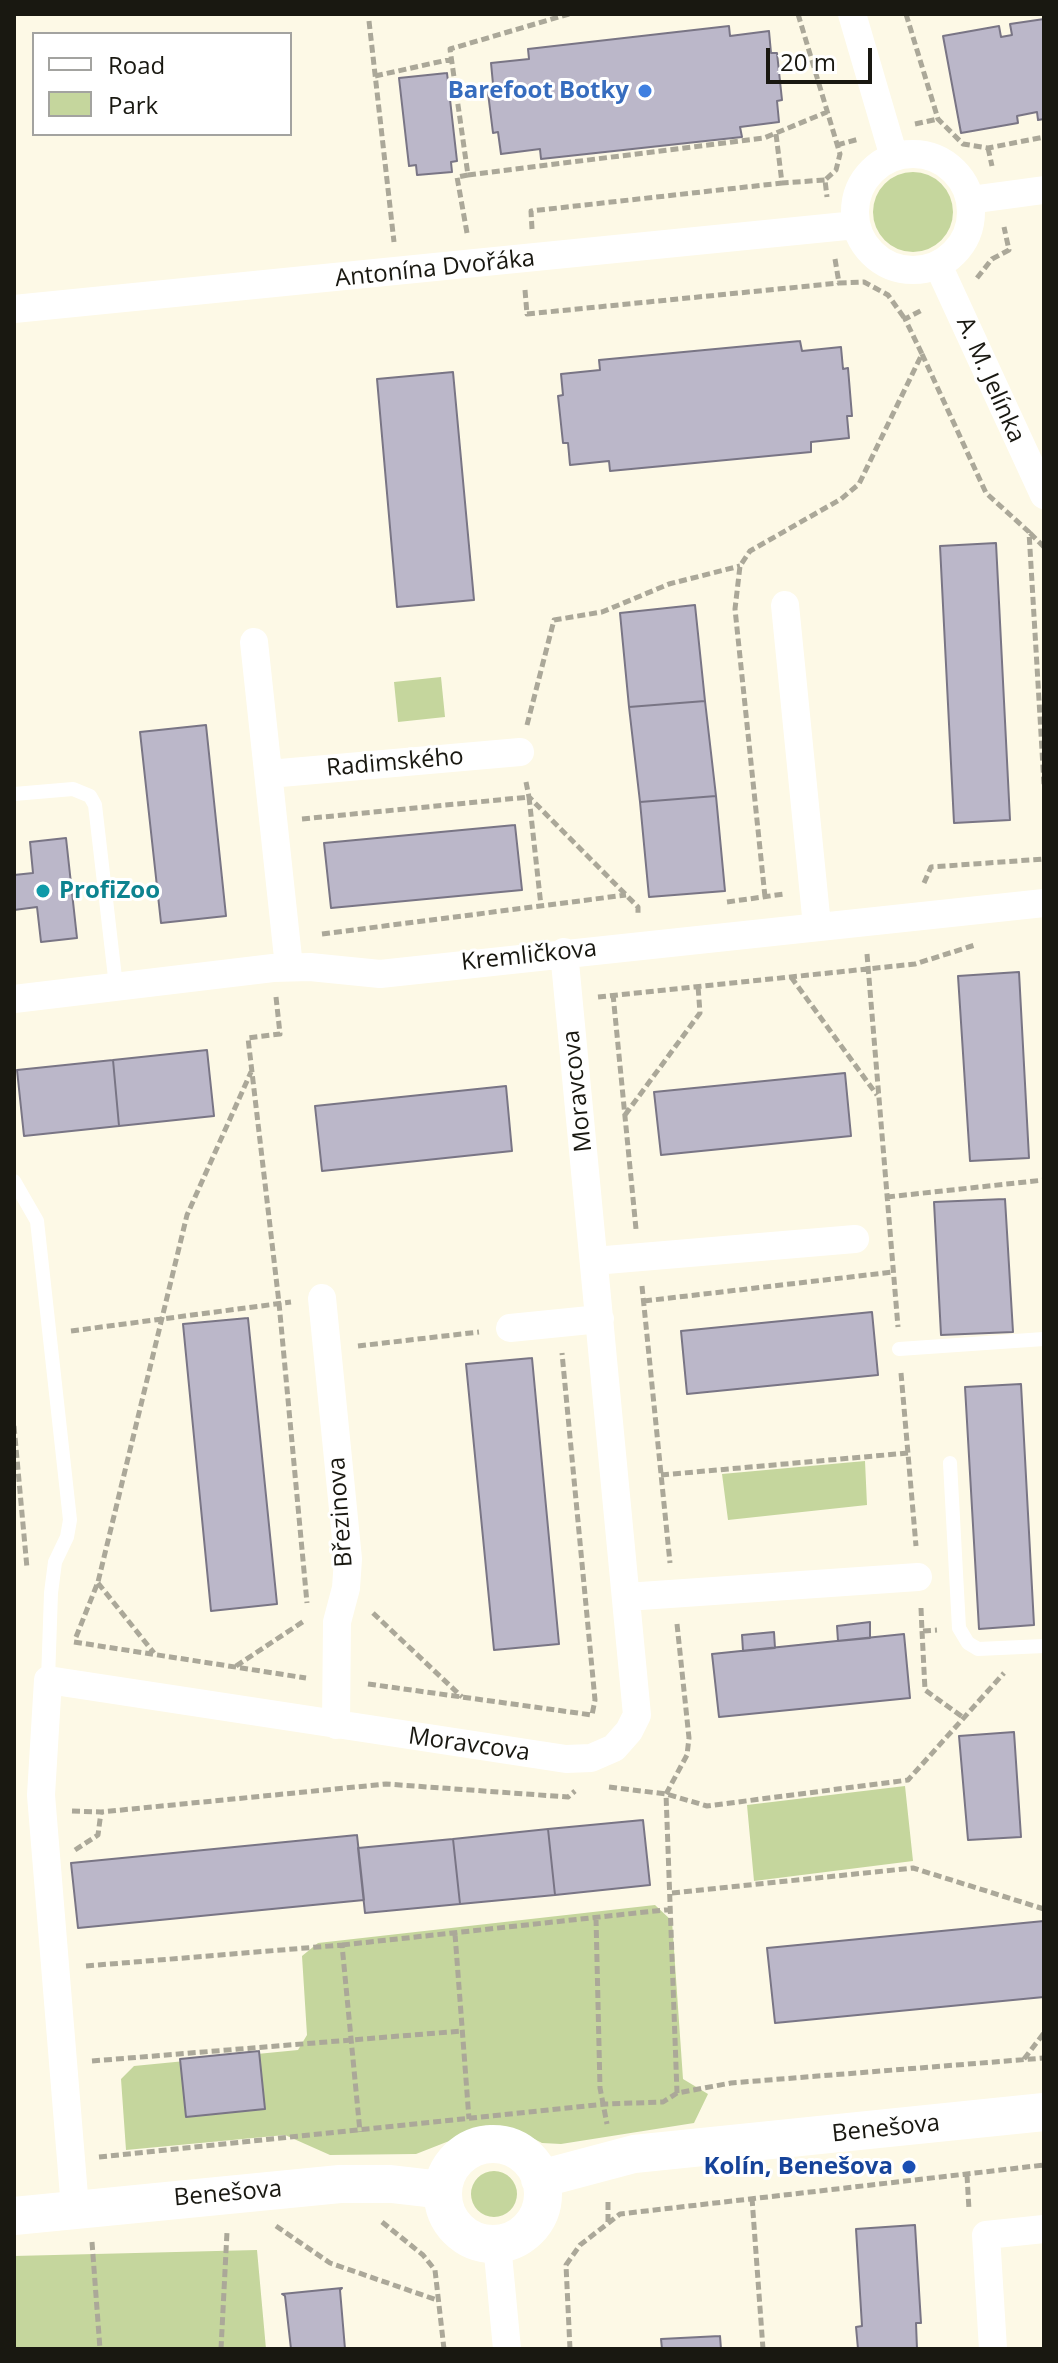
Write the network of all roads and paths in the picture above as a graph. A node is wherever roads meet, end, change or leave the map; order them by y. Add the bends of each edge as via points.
1 (569, 14) edge
2 (798, 14) edge
3 (852, 14) edge
4 (906, 14) edge
5 (369, 21) dead end
6 (452, 59) junction
7 (375, 76) junction
8 (827, 112) junction
9 (776, 134) junction
10 (1044, 137) edge
11 (894, 157) junction
12 (468, 175) junction
13 (825, 180) junction
14 (782, 183) junction
15 (1044, 190) edge
16 (970, 200) junction
17 (844, 226) junction
18 (533, 238) dead end
19 (382, 248) dead end
20 (1009, 250) dead end
21 (473, 265) junction
22 (938, 265) junction
23 (839, 283) junction
24 (512, 287) dead end
25 (951, 295) junction
26 (14, 309) edge
27 (905, 319) junction
28 (922, 354) junction
29 (1044, 495) edge
30 (1029, 532) junction
31 (1044, 547) edge
32 (740, 566) junction
33 (785, 605) dead end
34 (254, 642) dead end
35 (520, 752) junction
36 (1044, 768) edge
37 (269, 774) junction
38 (1044, 784) edge
39 (14, 794) edge
40 (529, 797) junction
41 (303, 834) dead end
42 (626, 895) junction
43 (765, 897) dead end
44 (1044, 903) edge
45 (541, 906) junction
46 (864, 921) junction
47 (817, 926) junction
48 (312, 935) dead end
49 (639, 944) junction
50 (986, 944) dead end
51 (564, 952) junction
52 (281, 968) junction
53 (868, 968) junction
54 (791, 976) junction
55 (116, 986) junction
56 (698, 986) junction
57 (613, 994) junction
58 (14, 999) edge
59 (569, 1001) junction
60 (251, 1071) junction
61 (879, 1097) junction
62 (625, 1115) junction
63 (1044, 1180) edge
64 (14, 1181) edge
65 (887, 1197) junction
66 (855, 1239) dead end
67 (639, 1257) junction
68 (594, 1261) junction
69 (893, 1272) junction
70 (322, 1298) joint
71 (643, 1301) junction
72 (279, 1303) junction
73 (160, 1319) junction
74 (600, 1319) junction
75 (559, 1323) junction
76 (510, 1328) joint
77 (50, 1334) junction
78 (1044, 1339) edge
79 (353, 1347) dead end
80 (899, 1349) junction
81 (14, 1426) edge
82 (908, 1453) junction
83 (950, 1463) dead end
84 (661, 1475) junction
85 (918, 1577) junction
86 (27, 1582) dead end
87 (98, 1582) junction
88 (346, 1588) junction
89 (674, 1594) junction
90 (626, 1597) junction
91 (309, 1619) junction
92 (959, 1628) junction
93 (922, 1631) junction
94 (310, 1634) dead end
95 (74, 1642) junction
96 (1028, 1646) junction
97 (1044, 1646) edge
98 (155, 1655) junction
99 (234, 1667) junction
100 (48, 1669) junction
101 (335, 1679) junction
102 (463, 1698) junction
103 (964, 1718) junction
104 (336, 1725) junction
105 (584, 1783) dead end
106 (598, 1785) dead end
107 (666, 1794) junction
108 (43, 1810) junction
109 (101, 1812) junction
110 (65, 1857) dead end
111 (672, 1893) junction
112 (673, 1909) junction
113 (1044, 1909) edge
114 (596, 1918) junction
115 (455, 1934) junction
116 (342, 1945) junction
117 (77, 1967) dead end
118 (462, 2031) junction
119 (1044, 2033) edge
120 (351, 2040) junction
121 (1044, 2058) edge
122 (1024, 2059) junction
123 (87, 2062) dead end
124 (677, 2093) junction
125 (606, 2104) junction
126 (1044, 2112) edge
127 (469, 2119) junction
128 (360, 2132) junction
129 (608, 2160) junction
130 (71, 2163) junction
131 (1044, 2165) edge
132 (540, 2179) junction
133 (443, 2190) junction
134 (752, 2198) junction
135 (14, 2216) edge
136 (279, 2218) dead end
137 (373, 2219) dead end
138 (608, 2222) junction
139 (84, 2223) junction
140 (227, 2225) dead end
141 (1044, 2229) edge
142 (497, 2244) junction
143 (437, 2300) junction
144 (100, 2349) edge
145 (221, 2349) edge
146 (444, 2349) edge
147 (507, 2349) edge
148 (570, 2349) edge
149 (763, 2349) edge
150 (993, 2349) edge

1 - 6 path via 450,49
2 - 8 path
3 - 11 street
4 - 10 path via 938,119 963,144 988,148
5 - 7 path
6 - 7 path
6 - 12 path
7 - 19 path via 394,247
8 - 9 path
8 - 13 path via 840,154 836,170
9 - 12 path
9 - 14 path
11 - 16 street via 917,154 938,160 956,174
11 - 17 street via 875,167 862,183
12 - 21 path via 457,177
13 - 14 path
13 - 17 path
14 - 18 path via 531,211
15 - 16 street
16 - 22 street via 965,238
17 - 21 street, Antonína Dvořáka
17 - 22 street via 887,265 909,270
17 - 23 path
20 - 25 path
21 - 26 street, Antonína Dvořáka
22 - 25 street, A. M. Jelínka
23 - 24 path via 527,314 524,285
23 - 27 path via 864,282 888,295
25 - 27 path
25 - 29 street, A. M. Jelínka
27 - 28 path
28 - 30 path via 986,493
28 - 32 path via 859,484 750,551
30 - 31 path
30 - 36 path
32 - 35 path via 669,584 602,612 554,620
32 - 43 path via 735,609
33 - 47 street
34 - 37 street
35 - 37 street, Radimského
35 - 40 path
36 - 38 path
37 - 52 street
39 - 55 lane via 73,789 90,796 95,805
40 - 41 path via 302,819
40 - 42 path
40 - 45 path
42 - 45 path
42 - 49 path via 638,907
44 - 46 street, Kremličkova
45 - 48 path
46 - 47 street, Kremličkova
46 - 53 path
47 - 49 street, Kremličkova
49 - 51 street, Kremličkova
50 - 53 path via 915,964
51 - 52 street, Kremličkova via 380,974
51 - 59 street, Moravcova
52 - 55 street, Kremličkova
52 - 60 path via 280,1034 248,1038
53 - 54 path
53 - 61 path
54 - 56 path
54 - 61 path
55 - 58 street, Kremličkova
56 - 57 path
56 - 62 path via 700,1013
57 - 59 path
57 - 62 path
59 - 68 street, Moravcova
60 - 72 path
60 - 73 path via 187,1215
61 - 65 path
62 - 67 path
63 - 65 path
64 - 77 lane via 37,1221
65 - 69 path
66 - 67 street
67 - 68 street
67 - 71 path
68 - 74 street, Moravcova
69 - 71 path
69 - 80 path
70 - 72 path
70 - 88 street, Březinova via 348,1559
71 - 84 path
72 - 73 path
72 - 91 path
73 - 77 path
73 - 87 path
74 - 75 street
74 - 90 street, Moravcova
75 - 76 street
75 - 102 path via 595,1700 592,1715
76 - 79 path
77 - 100 lane via 70,1520 55,1562
78 - 80 lane
80 - 82 path
81 - 86 path
82 - 84 path
82 - 85 path
83 - 92 lane
84 - 89 path
85 - 89 street
85 - 93 path
87 - 95 path
87 - 98 path
88 - 101 street, Březinova via 337,1622
88 - 102 path
89 - 90 street
89 - 107 path via 689,1738 687,1755
90 - 104 street, Moravcova via 637,1715 614,1748 591,1758 566,1759
91 - 94 path
91 - 99 path
92 - 93 path
92 - 96 lane via 978,1649
93 - 103 path via 925,1690
95 - 98 path
95 - 100 path
96 - 97 lane
96 - 103 path
98 - 99 path
99 - 101 path
100 - 104 street, Moravcova
100 - 108 street
101 - 102 path
101 - 104 street, Březinova
103 - 107 path via 908,1780 707,1806
105 - 109 path via 568,1797 386,1784
106 - 107 path
107 - 111 path
108 - 109 path
108 - 130 street
109 - 110 path via 98,1835
111 - 112 path
111 - 113 path via 913,1868
112 - 114 path
112 - 124 path
114 - 115 path
114 - 125 path via 600,2088
115 - 116 path
115 - 118 path
116 - 117 path
116 - 120 path
118 - 120 path
118 - 127 path
119 - 122 path
120 - 123 path
120 - 128 path
121 - 122 path
122 - 124 path via 731,2083
124 - 125 path via 663,2102
125 - 127 path
125 - 129 path
126 - 129 street, Benešova
127 - 128 path
128 - 130 path
129 - 132 street, Benešova
129 - 138 path
130 - 139 street
131 - 134 path
132 - 133 street via 526,2156 487,2144 452,2164
132 - 142 street via 541,2209 535,2222 511,2241
133 - 139 street, Benešova via 340,2184
133 - 142 street via 449,2218 458,2229 469,2238
134 - 138 path via 635,2210
134 - 149 path
135 - 139 street, Benešova
136 - 143 path via 267,2220 330,2263
137 - 143 path via 386,2223 435,2270
138 - 148 path via 566,2265
139 - 144 path
140 - 145 path
141 - 150 street via 986,2235
142 - 147 street
143 - 146 path

